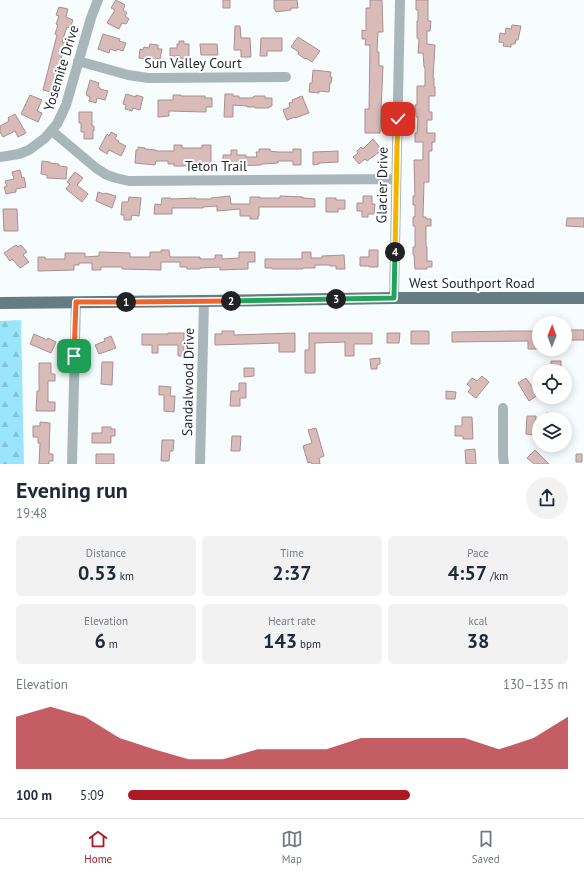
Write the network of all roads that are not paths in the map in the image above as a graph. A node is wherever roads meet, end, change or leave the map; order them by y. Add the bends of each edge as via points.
1 (98, 0) edge
2 (400, 0) edge
3 (78, 61) junction
4 (286, 77) dead end
5 (52, 131) junction
6 (0, 157) edge
7 (396, 179) junction
8 (394, 298) junction
9 (584, 298) edge
10 (204, 301) junction
11 (76, 302) junction
12 (0, 303) edge
13 (503, 408) dead end
14 (72, 464) edge
15 (200, 464) edge
16 (504, 464) edge

1 - 3 street, Yosemite Drive
2 - 7 street, Glacier Drive
3 - 4 street, Sun Valley Court via 148,78
3 - 5 street, Yosemite Drive via 64,110
5 - 6 street, Yosemite Drive via 29,150
5 - 7 street, Teton Trail via 96,168 107,175 129,181
7 - 8 street, Glacier Drive
8 - 9 main road, West Southport Road
8 - 10 main road, West Southport Road
10 - 11 main road, West Southport Road
10 - 15 street, Sandalwood Drive
11 - 12 main road, West Southport Road
11 - 14 street
13 - 16 street

